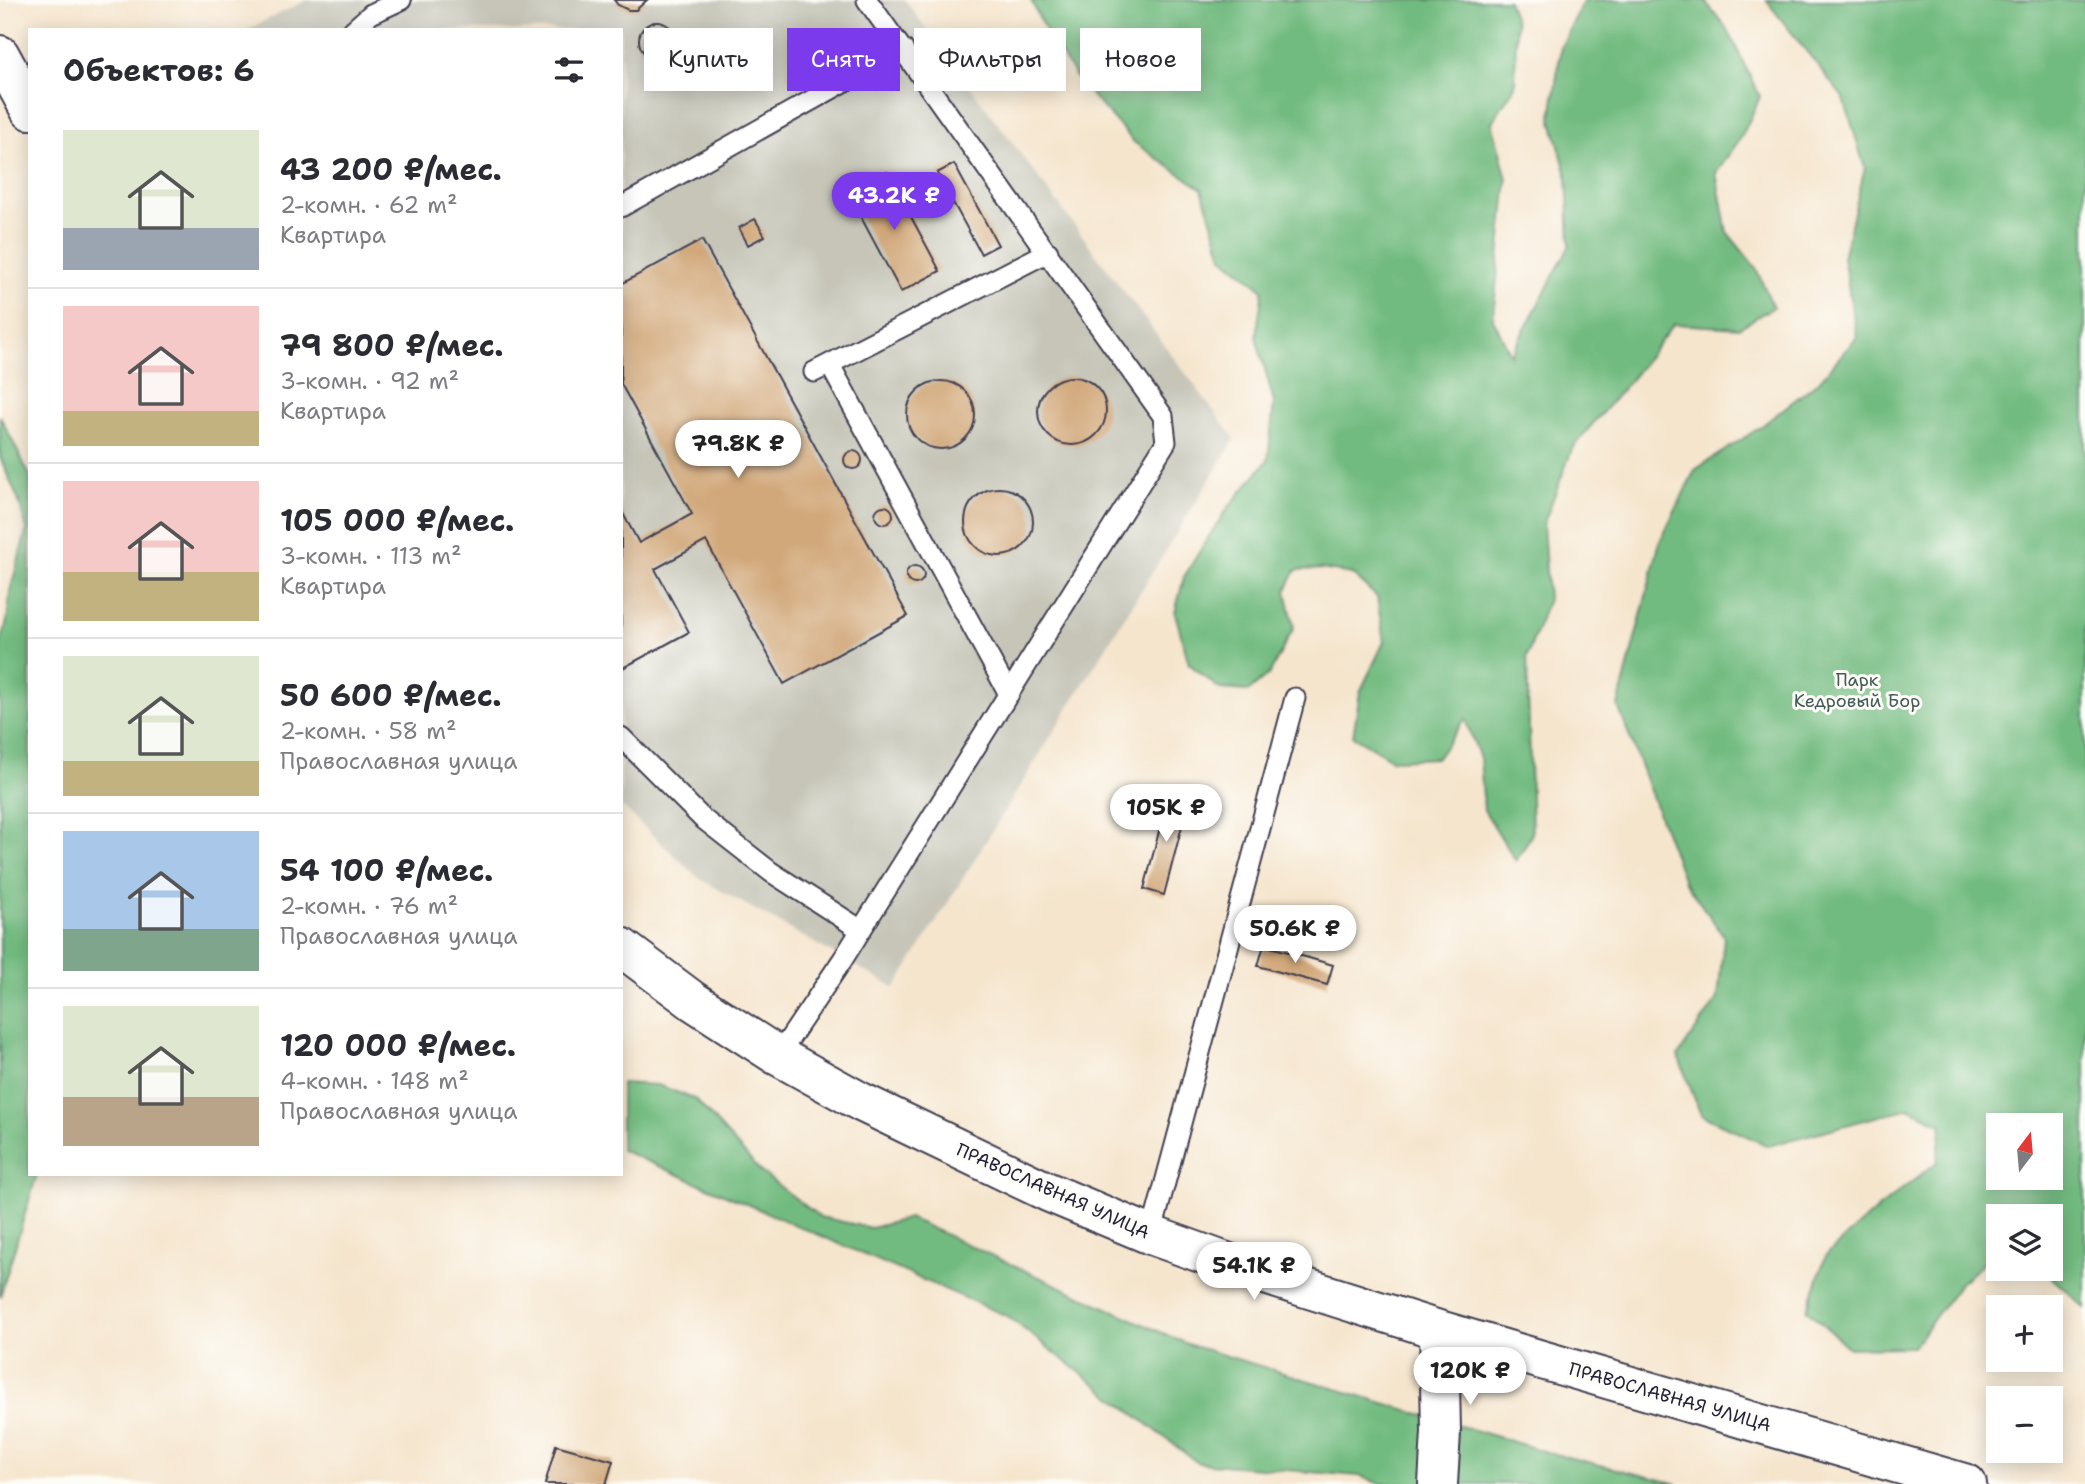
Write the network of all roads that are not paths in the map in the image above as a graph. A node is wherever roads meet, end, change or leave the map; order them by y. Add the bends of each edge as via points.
1 (401, 0) edge
2 (867, 0) edge
3 (355, 28) edge
4 (903, 49) junction
5 (0, 55) edge
6 (28, 106) edge
7 (623, 206) edge
8 (1048, 252) junction
9 (1009, 694) junction
10 (1295, 698) dead end
11 (623, 739) edge
12 (861, 930) junction
13 (623, 948) edge
14 (778, 1056) junction
15 (1151, 1235) junction
16 (1438, 1330) junction
17 (1438, 1484) edge
18 (1966, 1484) edge

1 - 3 lane via 371,14
2 - 4 lane
4 - 7 lane
4 - 8 lane
5 - 6 street
8 - 9 lane via 1163,416 1166,442
8 - 9 lane via 822,368
9 - 12 lane
10 - 15 lane
11 - 12 lane via 702,818 771,872
12 - 14 lane
13 - 14 street, ПРАВОСЛАВНАЯ УЛИЦА
14 - 15 street, ПРАВОСЛАВНАЯ УЛИЦА via 946,1145
15 - 16 street, ПРАВОСЛАВНАЯ УЛИЦА
16 - 17 street
16 - 18 street, ПРАВОСЛАВНАЯ УЛИЦА

